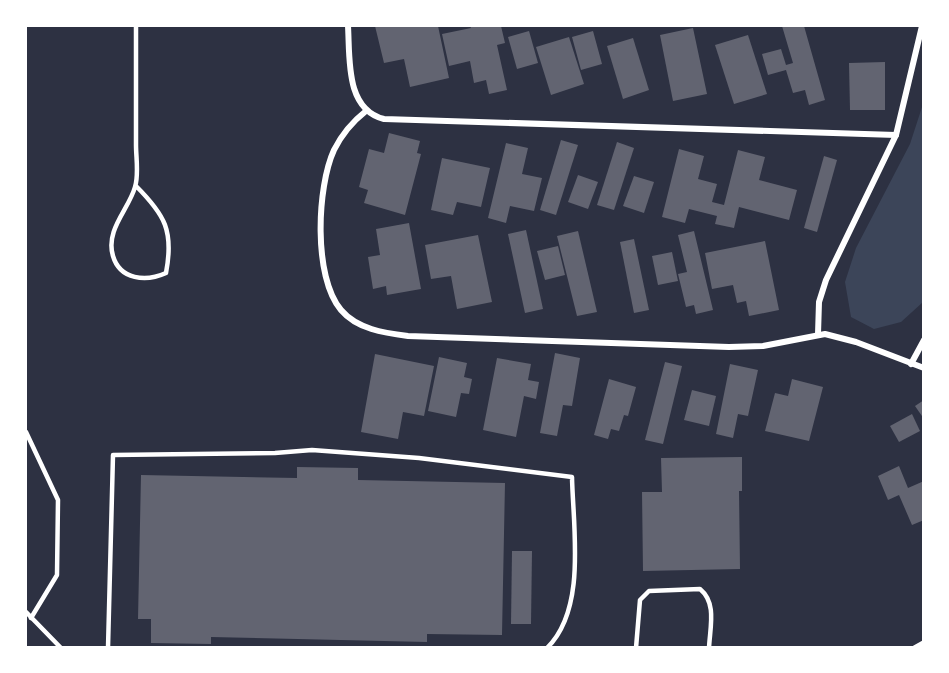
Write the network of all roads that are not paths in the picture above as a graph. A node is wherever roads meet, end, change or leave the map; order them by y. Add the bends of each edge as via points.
1 (136, 26) edge
2 (348, 26) edge
3 (922, 26) edge
4 (366, 111) junction
5 (896, 135) junction
6 (136, 186) junction
7 (818, 334) junction
8 (924, 340) edge
9 (911, 363) junction
10 (924, 368) edge
11 (26, 432) edge
12 (26, 612) edge
13 (31, 618) junction
14 (924, 643) edge
15 (61, 648) edge
16 (108, 648) edge
17 (547, 648) edge
18 (636, 648) edge
19 (709, 648) edge
20 (915, 648) edge

1 - 6 lane
2 - 4 street via 354,87
3 - 5 street
4 - 5 street via 378,118 401,121
4 - 7 street via 348,127 333,153 322,214 327,284 350,319 386,334 494,339 744,347
5 - 7 street via 826,280 819,302
6 - 6 lane via 119,217 112,255 121,269 136,278 152,279 166,273 168,227
7 - 9 street via 856,342
8 - 9 street
9 - 10 street
11 - 13 lane via 58,501 57,575
12 - 13 lane
13 - 15 lane
14 - 20 street
16 - 17 lane via 113,455 312,450 419,458 572,477 575,592 555,640
18 - 19 lane via 640,600 650,591 700,589 711,608

